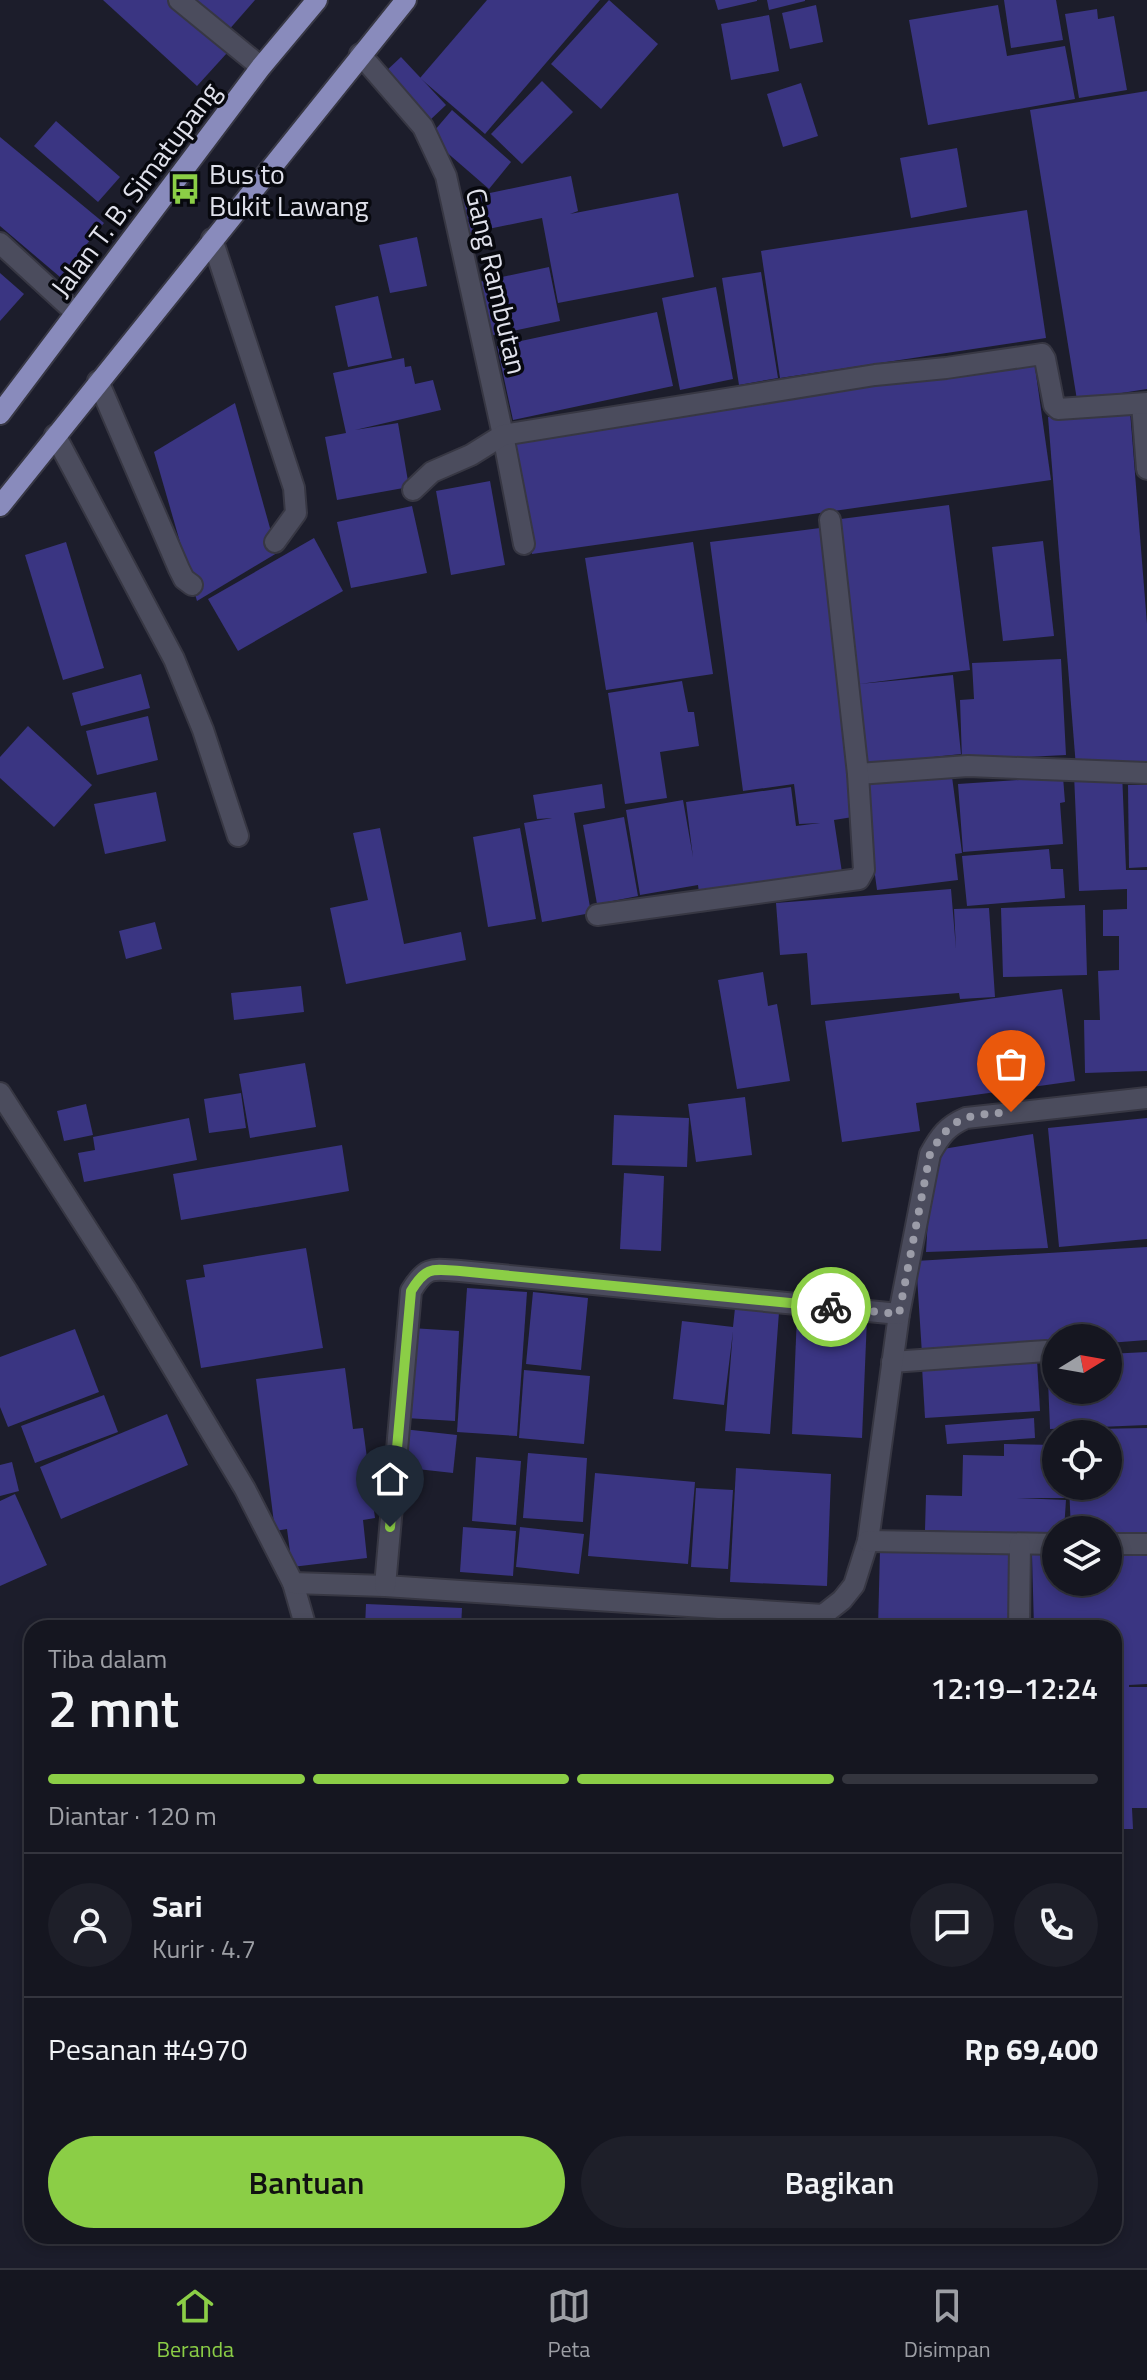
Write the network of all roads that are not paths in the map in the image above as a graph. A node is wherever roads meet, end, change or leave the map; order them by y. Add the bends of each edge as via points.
1 (179, 0) edge
2 (317, 0) edge
3 (406, 0) edge
4 (360, 54) junction
5 (261, 67) junction
6 (212, 239) junction
7 (0, 243) edge
8 (76, 313) junction
9 (98, 381) junction
10 (1145, 404) edge
11 (0, 414) edge
12 (55, 435) junction
13 (503, 435) junction
14 (1147, 469) edge
15 (413, 490) dead end
16 (0, 506) edge
17 (830, 520) dead end
18 (275, 542) dead end
19 (524, 544) dead end
20 (192, 585) dead end
21 (1147, 773) edge
22 (858, 774) junction
23 (238, 836) dead end
24 (597, 915) dead end
25 (0, 1093) edge
26 (1147, 1098) edge
27 (899, 1314) junction
28 (1042, 1351) edge
29 (892, 1362) junction
30 (868, 1541) junction
31 (1020, 1544) junction
32 (1042, 1544) edge
33 (1122, 1544) edge
34 (1147, 1544) edge
35 (293, 1583) junction
36 (385, 1586) junction
37 (304, 1620) edge
38 (1019, 1620) edge

1 - 5 street
2 - 5 main road, Jalan T. B. Simatupang
3 - 4 main road
4 - 6 main road
4 - 13 street, Gang Rambutan via 423,127 446,176
5 - 8 main road, Jalan T. B. Simatupang
6 - 9 main road
6 - 18 street via 294,488 296,513
7 - 8 street
8 - 11 main road, Jalan T. B. Simatupang
9 - 12 main road
9 - 20 street via 179,569
10 - 13 street via 1058,409 1042,354 875,375
10 - 14 street
12 - 16 main road
12 - 23 street via 174,659
13 - 15 street via 432,472
13 - 19 street, Gang Rambutan
17 - 22 street
21 - 22 street via 968,766
22 - 24 street via 864,870 859,879
25 - 35 street via 135,1304 245,1489
26 - 27 street via 984,1115 952,1124 930,1154
27 - 29 street
27 - 36 street via 460,1271 431,1269 421,1274 411,1291
28 - 29 street
29 - 30 street
30 - 31 street
30 - 36 street via 854,1585 823,1615
31 - 32 street
31 - 38 street
33 - 34 street
35 - 36 street
35 - 37 street

